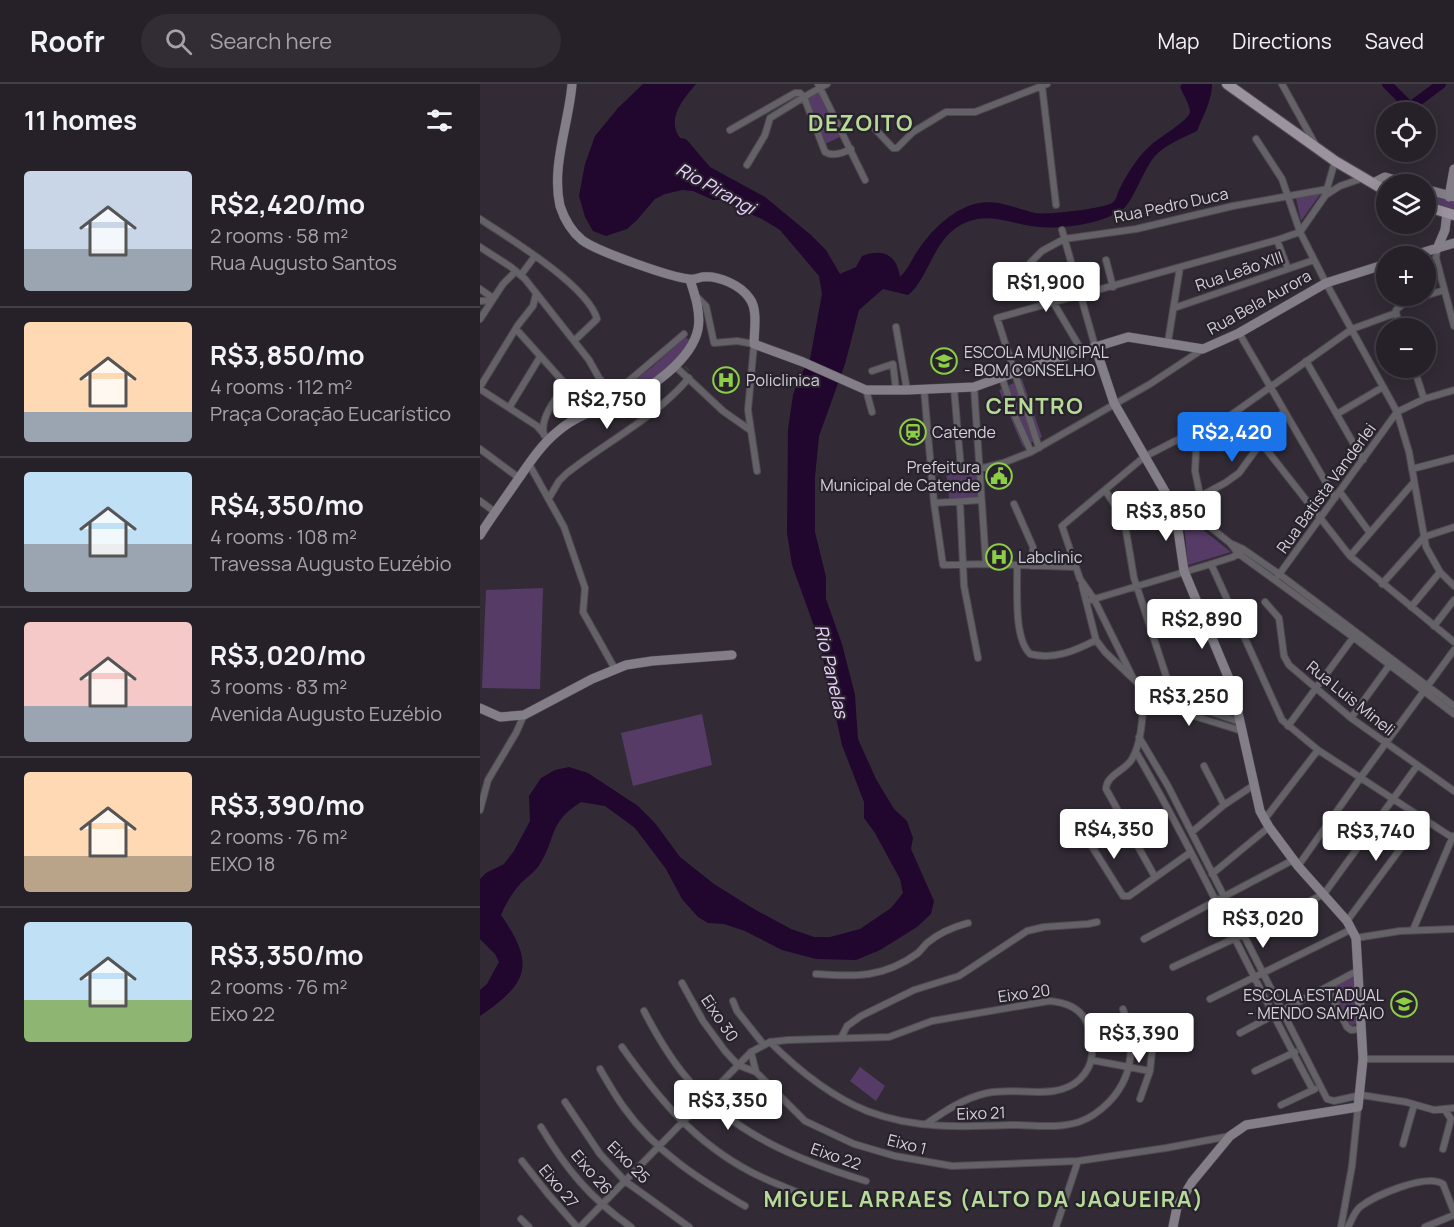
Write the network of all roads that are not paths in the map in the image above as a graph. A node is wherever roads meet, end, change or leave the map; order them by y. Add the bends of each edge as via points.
1 (572, 84) edge
2 (827, 84) edge
3 (1227, 84) edge
4 (1282, 84) edge
5 (1043, 85) edge
6 (819, 86) edge
7 (804, 97) junction
8 (730, 130) dead end
9 (876, 130) dead end
10 (1256, 139) dead end
11 (851, 149) junction
12 (1318, 149) junction
13 (1335, 161) junction
14 (747, 165) dead end
15 (1454, 169) edge
16 (1376, 179) edge
17 (865, 180) dead end
18 (1368, 180) junction
19 (1376, 185) edge
20 (1326, 192) junction
21 (1436, 192) edge
22 (1289, 195) junction
23 (1452, 197) edge
24 (1056, 205) dead end
25 (1450, 214) edge
26 (480, 219) edge
27 (1062, 230) dead end
28 (1300, 232) junction
29 (1064, 239) junction
30 (1276, 240) junction
31 (1454, 243) edge
32 (480, 247) edge
33 (1437, 249) junction
34 (535, 256) junction
35 (1106, 260) dead end
36 (1314, 260) junction
37 (1180, 267) junction
38 (1376, 267) edge
39 (1288, 269) junction
40 (518, 273) junction
41 (690, 280) junction
42 (1326, 283) junction
43 (1113, 287) junction
44 (480, 289) edge
45 (1444, 290) junction
46 (536, 294) junction
47 (694, 295) junction
48 (1079, 296) junction
49 (492, 299) junction
50 (480, 301) edge
51 (542, 302) junction
52 (1054, 303) junction
53 (533, 306) junction
54 (1174, 308) junction
55 (1396, 313) junction
56 (1398, 318) edge
57 (480, 320) edge
58 (1454, 326) edge
59 (896, 327) dead end
60 (516, 329) junction
61 (1353, 329) junction
62 (1239, 333) junction
63 (684, 334) dead end
64 (574, 341) junction
65 (1168, 342) junction
66 (754, 344) junction
67 (1095, 346) junction
68 (1203, 349) junction
69 (1082, 351) junction
70 (540, 357) junction
71 (1306, 361) junction
72 (675, 366) junction
73 (872, 371) dead end
74 (1014, 374) junction
75 (688, 378) junction
76 (1002, 378) junction
77 (1417, 378) edge
78 (602, 380) junction
79 (565, 384) junction
80 (974, 387) junction
81 (1270, 387) junction
82 (1383, 387) junction
83 (480, 388) edge
84 (954, 388) junction
85 (924, 389) junction
86 (866, 390) junction
87 (896, 390) junction
88 (907, 390) junction
89 (1454, 390) edge
90 (1424, 399) junction
91 (611, 400) junction
92 (1114, 403) junction
93 (509, 408) junction
94 (1284, 411) junction
95 (872, 412) dead end
96 (1237, 412) junction
97 (1397, 412) junction
98 (1337, 414) junction
99 (750, 430) junction
100 (1197, 432) junction
101 (546, 437) junction
102 (1262, 443) junction
103 (1039, 448) junction
104 (480, 450) edge
105 (1028, 453) junction
106 (1144, 457) junction
107 (1454, 458) edge
108 (1363, 460) junction
109 (529, 464) junction
110 (961, 469) junction
111 (979, 469) junction
112 (1412, 469) junction
113 (758, 471) dead end
114 (932, 471) junction
115 (519, 478) junction
116 (1414, 482) junction
117 (1105, 490) junction
118 (1200, 495) junction
119 (1338, 495) junction
120 (549, 498) junction
121 (981, 500) junction
122 (480, 501) edge
123 (960, 502) junction
124 (934, 503) junction
125 (1014, 504) dead end
126 (1179, 507) junction
127 (495, 512) junction
128 (1320, 518) junction
129 (1454, 527) edge
130 (1370, 533) junction
131 (480, 535) edge
132 (1424, 537) junction
133 (1241, 551) junction
134 (1350, 556) junction
135 (963, 564) junction
136 (986, 564) junction
137 (1211, 564) junction
138 (1017, 566) junction
139 (1032, 566) junction
140 (1075, 567) junction
141 (1184, 572) junction
142 (1440, 573) junction
143 (1277, 577) junction
144 (1080, 579) junction
145 (1382, 584) junction
146 (1137, 586) junction
147 (1454, 586) edge
148 (1094, 599) junction
149 (1454, 600) edge
150 (1086, 602) junction
151 (1265, 602) dead end
152 (1411, 607) junction
153 (1434, 626) junction
154 (1355, 635) junction
155 (1096, 640) junction
156 (1454, 642) edge
157 (1454, 650) edge
158 (732, 655) dead end
159 (978, 658) dead end
160 (1391, 663) junction
161 (615, 669) junction
162 (1133, 678) junction
163 (1316, 687) junction
164 (1426, 689) junction
165 (1144, 690) junction
166 (1143, 700) junction
167 (1174, 700) junction
168 (1454, 706) edge
169 (480, 708) edge
170 (1454, 714) edge
171 (524, 715) junction
172 (1350, 718) junction
173 (1288, 726) junction
174 (1241, 727) junction
175 (1139, 736) junction
176 (1386, 744) junction
177 (1318, 750) junction
178 (1136, 752) junction
179 (1204, 766) dead end
180 (1418, 766) junction
181 (1361, 777) junction
182 (1254, 784) junction
183 (1454, 791) edge
184 (1395, 798) junction
185 (1224, 805) junction
186 (480, 810) edge
187 (1118, 813) junction
188 (1423, 818) junction
189 (1266, 823) junction
190 (1192, 832) junction
191 (1453, 836) edge
192 (1191, 852) junction
193 (1296, 863) junction
194 (1212, 874) junction
195 (1155, 877) junction
196 (1323, 894) junction
197 (1224, 897) junction
198 (1214, 901) junction
199 (1097, 922) dead end
200 (969, 923) dead end
201 (1352, 929) junction
202 (1454, 929) edge
203 (1413, 930) junction
204 (1242, 935) junction
205 (1144, 939) dead end
206 (1234, 939) junction
207 (1173, 967) dead end
208 (1359, 969) junction
209 (1263, 973) junction
210 (816, 974) dead end
211 (1255, 977) junction
212 (682, 983) dead end
213 (1327, 987) junction
214 (1210, 999) dead end
215 (733, 1001) dead end
216 (1122, 1009) dead end
217 (644, 1011) dead end
218 (1282, 1012) junction
219 (1275, 1015) junction
220 (1361, 1029) junction
221 (1154, 1032) dead end
222 (1240, 1034) dead end
223 (841, 1038) junction
224 (767, 1044) junction
225 (622, 1047) dead end
226 (1301, 1049) junction
227 (751, 1052) junction
228 (1293, 1053) junction
229 (1363, 1059) junction
230 (1454, 1059) edge
231 (1091, 1060) junction
232 (738, 1065) junction
233 (1129, 1069) junction
234 (600, 1070) dead end
235 (1150, 1071) junction
236 (1255, 1071) dead end
237 (756, 1072) junction
238 (1320, 1087) junction
239 (1313, 1090) junction
240 (1361, 1095) junction
241 (707, 1098) junction
242 (1140, 1099) dead end
243 (565, 1102) dead end
244 (1281, 1105) dead end
245 (1414, 1105) junction
246 (1358, 1107) junction
247 (1454, 1108) edge
248 (1445, 1110) junction
249 (683, 1122) junction
250 (926, 1124) junction
251 (541, 1127) dead end
252 (1230, 1136) junction
253 (1402, 1144) dead end
254 (659, 1147) junction
255 (1443, 1149) dead end
256 (522, 1161) dead end
257 (1078, 1161) junction
258 (625, 1181) junction
259 (866, 1181) dead end
260 (811, 1198) dead end
261 (602, 1205) junction
262 (745, 1206) dead end
263 (1454, 1214) edge
264 (521, 1219) dead end
265 (530, 1227) edge
266 (578, 1227) edge
267 (631, 1227) edge
268 (689, 1227) edge
269 (1056, 1227) edge
270 (1173, 1227) edge
271 (1341, 1227) edge
272 (1348, 1227) edge
273 (1425, 1227) edge

1 - 41 street via 558,177 561,208 567,222 575,234 596,248
2 - 6 street
3 - 12 main road
4 - 12 street
5 - 9 street via 975,112 941,114 897,148
5 - 24 street
6 - 7 street
6 - 11 street
7 - 8 street via 795,93
7 - 11 street via 825,152 835,155
7 - 14 street via 770,118
10 - 22 street
11 - 17 street
12 - 13 main road
13 - 18 main road
13 - 20 street
15 - 23 street
16 - 18 street
18 - 19 main road
18 - 20 street
20 - 22 street, Rua Pedro Duca
20 - 28 street
21 - 23 street
22 - 28 street
22 - 29 street, Rua Pedro Duca via 1136,229
25 - 33 street
26 - 34 street
27 - 29 street
28 - 30 street
28 - 36 street
29 - 48 street
29 - 52 street, Rua Pedro Duca via 1030,263
30 - 37 street
30 - 39 street
31 - 33 street
32 - 40 street
33 - 45 street
34 - 40 street
34 - 64 street via 570,283 596,314 596,321
35 - 43 street
36 - 39 street, Rua Leão XIII
36 - 42 street
37 - 43 street
37 - 54 street
38 - 42 street, Rua Bela Aurora
39 - 54 street, Rua Leão XIII
40 - 46 street
40 - 49 street via 506,279
41 - 47 street
41 - 66 street via 717,279 744,292 754,307
42 - 61 street
42 - 62 street, Rua Bela Aurora
43 - 48 street
44 - 49 street
45 - 55 street via 1406,302
45 - 58 street
46 - 51 street
46 - 53 street
47 - 66 street via 706,306 714,343
47 - 72 street via 698,329 689,350
48 - 52 street
48 - 67 street
49 - 50 street
49 - 57 street
51 - 53 street
51 - 64 street
52 - 69 street
52 - 74 street via 997,318
53 - 60 street
54 - 65 street
55 - 56 street
55 - 61 street
59 - 88 street
60 - 70 street
60 - 83 street
61 - 71 street
61 - 82 street
62 - 68 street, Rua Bela Aurora
62 - 81 street
63 - 91 street
64 - 78 street
65 - 67 street, Rua Bela Aurora via 1134,336
65 - 68 street, Rua Bela Aurora
66 - 86 street, Rua Bela Aurora
66 - 99 street
67 - 69 street, Rua Bela Aurora
67 - 92 street
68 - 92 street
69 - 74 street, Rua Bela Aurora
70 - 79 street
70 - 93 street
71 - 81 street
71 - 98 street
72 - 75 street
72 - 91 street via 634,395
73 - 87 street via 893,364
74 - 76 street, Rua Bela Aurora
74 - 103 street
75 - 99 street
75 - 120 street via 656,409 566,474
76 - 80 street, Rua Bela Aurora
76 - 105 street
77 - 90 street
78 - 79 street via 577,397
78 - 91 street
79 - 101 street via 545,419
80 - 84 street, Rua Bela Aurora
80 - 111 street
81 - 94 street
81 - 96 street
82 - 97 street
82 - 98 street
83 - 93 street
84 - 85 street, Rua Bela Aurora
84 - 110 street
85 - 88 street, Rua Bela Aurora
85 - 114 street
86 - 87 street, Rua Bela Aurora
86 - 95 street
87 - 88 street, Rua Bela Aurora
89 - 90 street
90 - 97 street
91 - 101 street
92 - 103 street
92 - 106 street
93 - 101 street via 537,426
94 - 102 street
94 - 119 street
96 - 100 street
96 - 102 street
97 - 108 street, Rua Batista Vanderlei
97 - 112 street
98 - 108 street
99 - 113 street
100 - 106 street
100 - 118 street via 1195,471
101 - 109 street
102 - 118 street via 1239,473
102 - 128 street
103 - 105 street
104 - 115 street
105 - 111 street
106 - 117 street
106 - 126 street
107 - 112 street
108 - 119 street, Rua Batista Vanderlei
109 - 115 street
109 - 120 street
110 - 111 street
110 - 114 street
111 - 121 street
112 - 116 street
114 - 124 street
115 - 127 street
116 - 130 street
116 - 132 street
117 - 140 street via 1062,526
117 - 146 street via 1124,519
118 - 126 street
119 - 128 street, Rua Batista Vanderlei
119 - 130 street
120 - 161 street via 580,573 586,595 583,612
121 - 123 street
121 - 136 street
122 - 127 street
123 - 124 street
123 - 135 street
124 - 135 street via 943,565
125 - 139 street via 1033,546
126 - 133 street
126 - 141 street
127 - 131 street
128 - 134 street
128 - 143 street, Rua Batista Vanderlei
129 - 132 street
130 - 134 street
132 - 142 street via 1428,554
132 - 145 street
133 - 137 street
133 - 143 street
134 - 145 street
135 - 136 street
135 - 159 street
136 - 138 street
137 - 141 street
137 - 173 street
138 - 139 street
138 - 155 street via 1018,620 1022,643 1030,654 1053,656
139 - 140 street
140 - 144 street
141 - 146 street
141 - 174 street via 1232,686
142 - 147 street
142 - 152 street
143 - 154 street
144 - 148 street
144 - 150 street
145 - 152 street
146 - 148 street
146 - 167 street
148 - 150 street
148 - 162 street
149 - 153 street
150 - 155 street
151 - 163 street, Rua Luis Mineli via 1279,618 1286,662
152 - 153 street
153 - 156 street
154 - 160 street
154 - 163 street
155 - 162 street
157 - 164 street
158 - 161 street via 637,663
160 - 164 street
160 - 172 street
161 - 171 street
162 - 165 street
163 - 172 street, Rua Luis Mineli
163 - 173 street
164 - 168 street
164 - 170 street
164 - 176 street
165 - 166 street
165 - 167 street
166 - 174 street
166 - 175 street
167 - 174 street
169 - 171 street via 500,717
171 - 186 street via 488,780
172 - 176 street, Rua Luis Mineli
173 - 177 street
174 - 182 street
175 - 178 street
175 - 190 street
176 - 180 street, Rua Luis Mineli
176 - 181 street
177 - 181 street
177 - 189 street
178 - 187 street via 1127,766 1107,782 1108,794
178 - 192 street
179 - 185 street
180 - 183 street, Rua Luis Mineli
180 - 184 street
181 - 184 street
181 - 193 street
182 - 185 street
182 - 189 street
184 - 188 street
184 - 196 street
185 - 190 street
187 - 195 street
187 - 195 street via 1086,837 1123,896 1129,896
188 - 191 street
188 - 201 street
189 - 193 street
189 - 194 street
190 - 194 street
191 - 203 street
192 - 195 street
192 - 198 street
193 - 196 street
193 - 197 street
194 - 197 street
196 - 201 street
196 - 204 street
197 - 198 street
197 - 204 street
198 - 205 street
198 - 206 street
199 - 223 street via 1027,931 959,976 914,990 861,1016 847,1026
200 - 210 street via 946,929 919,952 882,972 851,977
201 - 203 street
201 - 208 street
201 - 209 street
202 - 203 street
204 - 206 street
204 - 209 street
206 - 207 street
206 - 211 street
208 - 213 street
208 - 220 street
209 - 211 street
209 - 218 street
211 - 214 street
211 - 219 street
212 - 232 street, Eixo 30 via 703,1021
213 - 218 street
213 - 220 street via 1347,1027
215 - 224 street, Eixo 21 via 743,1020
216 - 233 street, Eixo 21 via 1131,1037
217 - 241 street, Eixo 22 via 676,1065
218 - 219 street
218 - 226 street
219 - 222 street
219 - 228 street
220 - 229 street
221 - 235 street
223 - 224 street, Eixo 20
223 - 231 street, Eixo 20 via 889,1037 932,1021 1050,1001 1074,1008 1084,1018 1091,1037
224 - 227 street
224 - 250 street, Eixo 21 via 847,1102 884,1116
225 - 249 street via 654,1092
226 - 228 street
226 - 238 street
227 - 232 street
227 - 237 street
228 - 236 street
228 - 239 street
229 - 230 street
229 - 240 street
231 - 233 street
231 - 250 street via 1085,1074 1063,1090 985,1093 964,1100
232 - 237 street
232 - 241 street
233 - 235 street
233 - 250 street, Eixo 21 via 1112,1098 1081,1122 958,1128
234 - 254 street via 626,1110
235 - 242 street
237 - 257 street, Eixo 1 via 805,1121 854,1144 895,1156 961,1167
238 - 239 street
238 - 240 street via 1330,1101
239 - 244 street
240 - 245 street
240 - 246 street
241 - 249 street
241 - 259 street, Eixo 22 via 777,1148
243 - 258 street, Eixo 25 via 600,1154
245 - 248 street
245 - 253 street
246 - 252 street via 1246,1125
246 - 271 street
247 - 248 street
248 - 255 street via 1451,1119
249 - 254 street
249 - 260 street via 751,1172
251 - 261 street, Eixo 26 via 575,1178
252 - 257 street, Eixo 1
252 - 270 street via 1192,1182 1177,1207
254 - 258 street
254 - 262 street via 693,1174
256 - 266 street, Eixo 27
257 - 269 street
258 - 261 street
258 - 268 street, Eixo 25
261 - 266 street
261 - 267 street, Eixo 26
263 - 272 street via 1446,1187 1431,1180 1369,1202 1356,1212
263 - 273 street
264 - 265 street

